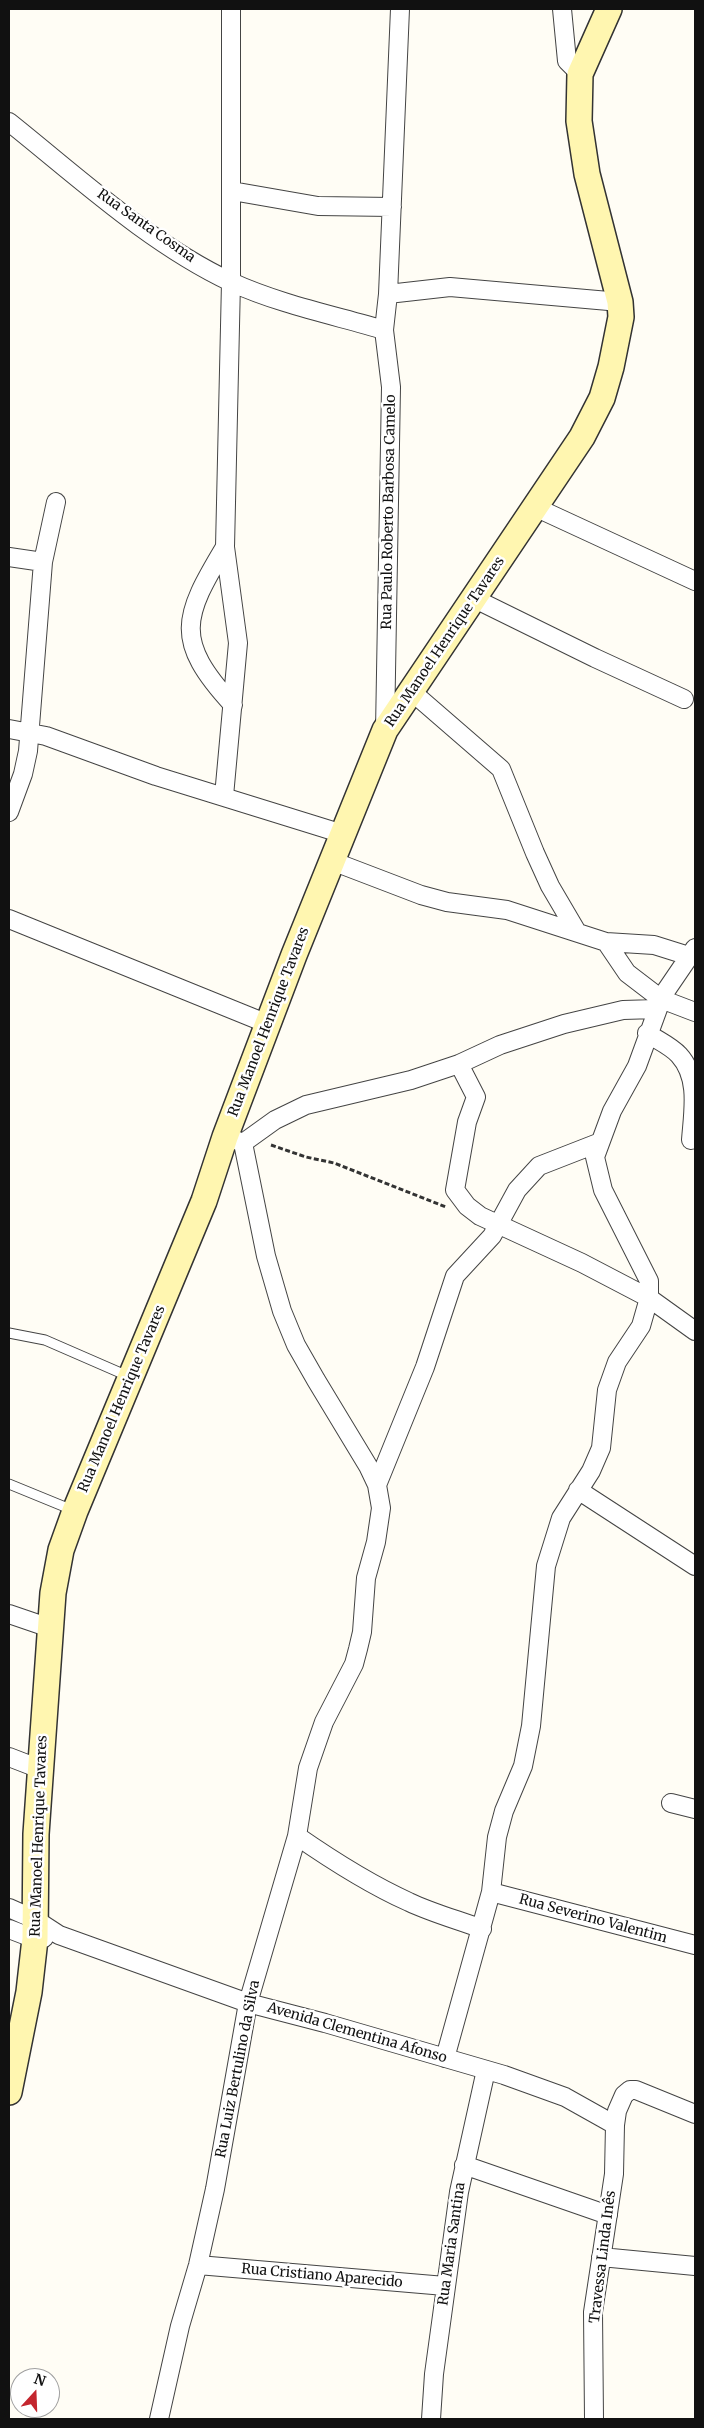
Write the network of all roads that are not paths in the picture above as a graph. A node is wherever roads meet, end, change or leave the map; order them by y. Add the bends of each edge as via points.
1 (400, 9) edge
2 (562, 9) edge
3 (609, 9) edge
4 (229, 10) edge
5 (580, 74) junction
6 (9, 122) edge
7 (232, 191) junction
8 (392, 207) junction
9 (231, 282) junction
10 (388, 294) junction
11 (620, 302) junction
12 (384, 330) junction
13 (56, 502) dead end
14 (537, 508) junction
15 (225, 547) junction
16 (9, 557) edge
17 (43, 562) junction
18 (695, 581) edge
19 (473, 598) junction
20 (411, 691) junction
21 (684, 699) dead end
22 (232, 705) junction
23 (9, 729) edge
24 (385, 730) junction
25 (29, 733) junction
26 (224, 796) junction
27 (9, 812) edge
28 (343, 834) junction
29 (332, 861) junction
30 (9, 919) edge
31 (577, 932) junction
32 (606, 942) junction
33 (692, 952) edge
34 (659, 1004) junction
35 (695, 1012) edge
36 (268, 1024) junction
37 (647, 1033) junction
38 (459, 1064) junction
39 (239, 1139) junction
40 (691, 1140) dead end
41 (598, 1143) junction
42 (498, 1224) junction
43 (649, 1298) junction
44 (695, 1331) edge
45 (9, 1333) edge
46 (130, 1377) junction
47 (9, 1484) edge
48 (377, 1485) junction
49 (578, 1490) junction
50 (75, 1511) junction
51 (695, 1566) edge
52 (9, 1614) edge
53 (50, 1628) junction
54 (9, 1757) edge
55 (40, 1769) junction
56 (671, 1803) dead end
57 (695, 1809) edge
58 (297, 1836) junction
59 (491, 1892) junction
60 (9, 1908) edge
61 (9, 1929) edge
62 (482, 1929) junction
63 (35, 1930) junction
64 (695, 1945) edge
65 (248, 2003) junction
66 (445, 2058) junction
67 (486, 2070) junction
68 (9, 2092) edge
69 (695, 2114) edge
70 (615, 2125) junction
71 (464, 2165) junction
72 (608, 2215) junction
73 (601, 2257) junction
74 (198, 2265) junction
75 (695, 2266) edge
76 (446, 2286) junction
77 (159, 2419) edge
78 (431, 2419) edge
79 (594, 2419) edge

1 - 8 street, Rua Paulo Roberto Barbosa Camelo
2 - 5 street via 567,60
3 - 5 street, Rua Manoel Henrique Tavares
4 - 7 street
5 - 11 street, Rua Manoel Henrique Tavares via 584,157
6 - 9 street, Rua Santa Cosma via 125,215 172,248
7 - 8 street via 311,206
7 - 9 street
8 - 10 street, Rua Paulo Roberto Barbosa Camelo
9 - 12 street, Rua Santa Cosma
9 - 15 street
10 - 11 street via 450,287
10 - 12 street, Rua Paulo Roberto Barbosa Camelo
11 - 14 street, Rua Manoel Henrique Tavares via 618,338 602,398 582,437
12 - 24 street, Rua Paulo Roberto Barbosa Camelo via 391,387
13 - 17 street
14 - 18 street
14 - 19 street, Rua Manoel Henrique Tavares
15 - 22 street via 238,643
15 - 22 street via 202,585 191,614 190,638 204,668
16 - 17 street
17 - 25 street
19 - 20 street, Rua Manoel Henrique Tavares
19 - 21 street
20 - 24 street, Rua Manoel Henrique Tavares
20 - 31 street via 501,769 550,886
22 - 26 street
23 - 25 street
24 - 28 street, Rua Manoel Henrique Tavares
25 - 26 street
25 - 27 street via 23,774
26 - 28 street
28 - 29 street, Rua Manoel Henrique Tavares
29 - 31 street via 421,895 507,910
29 - 36 street, Rua Manoel Henrique Tavares
30 - 36 street
31 - 32 street
32 - 33 street via 654,945
32 - 34 street via 627,973
33 - 34 street
34 - 35 street
34 - 37 street
34 - 38 street via 564,1024 500,1045
36 - 39 street, Rua Manoel Henrique Tavares
37 - 40 street via 678,1054 689,1067 694,1103
37 - 41 street via 637,1066
38 - 39 street via 411,1080 306,1105
38 - 42 street via 476,1097 466,1122 454,1190 467,1206
39 - 46 street, Rua Manoel Henrique Tavares via 204,1201
39 - 48 street via 282,1311 300,1352
41 - 42 street via 539,1166 517,1190
41 - 43 street via 595,1156 603,1190 644,1269 649,1281
42 - 43 street
42 - 48 street via 492,1236 455,1276 424,1367
43 - 44 street
43 - 49 street via 641,1326 613,1372 607,1390 600,1448 591,1471
45 - 46 lane via 45,1340
46 - 50 street, Rua Manoel Henrique Tavares
47 - 50 lane
48 - 58 street, Rua Luiz Bertulino da Silva via 380,1520 366,1578 358,1650 324,1722 304,1785
49 - 51 street
49 - 59 street via 561,1518 546,1566 531,1726 523,1766 497,1837
50 - 53 street, Rua Manoel Henrique Tavares via 61,1550
52 - 53 street
53 - 55 street, Rua Manoel Henrique Tavares
54 - 55 street
55 - 63 street, Rua Manoel Henrique Tavares
56 - 57 street
58 - 62 street via 344,1869 380,1888
58 - 65 street, Rua Luiz Bertulino da Silva
59 - 62 street
59 - 64 street, Rua Severino Valentim
60 - 63 street
61 - 63 street
62 - 66 street
63 - 65 street, Avenida Clementina Afonso via 59,1935
63 - 68 street, Rua Manoel Henrique Tavares via 28,1992
65 - 66 street, Avenida Clementina Afonso
65 - 74 street, Rua Luiz Bertulino da Silva
66 - 67 street, Avenida Clementina Afonso
67 - 70 street, Avenida Clementina Afonso via 565,2097
67 - 71 street, Rua Maria Santina
69 - 70 street, Travessa Linda Inês via 642,2091 630,2090 620,2102
70 - 72 street, Travessa Linda Inês via 614,2174
71 - 72 street
71 - 76 street, Rua Maria Santina
72 - 73 street, Travessa Linda Inês
73 - 75 street
73 - 79 street, Travessa Linda Inês via 593,2312
74 - 76 street, Rua Cristiano Aparecido
74 - 77 street, Rua Luiz Bertulino da Silva
76 - 78 street, Rua Maria Santina

